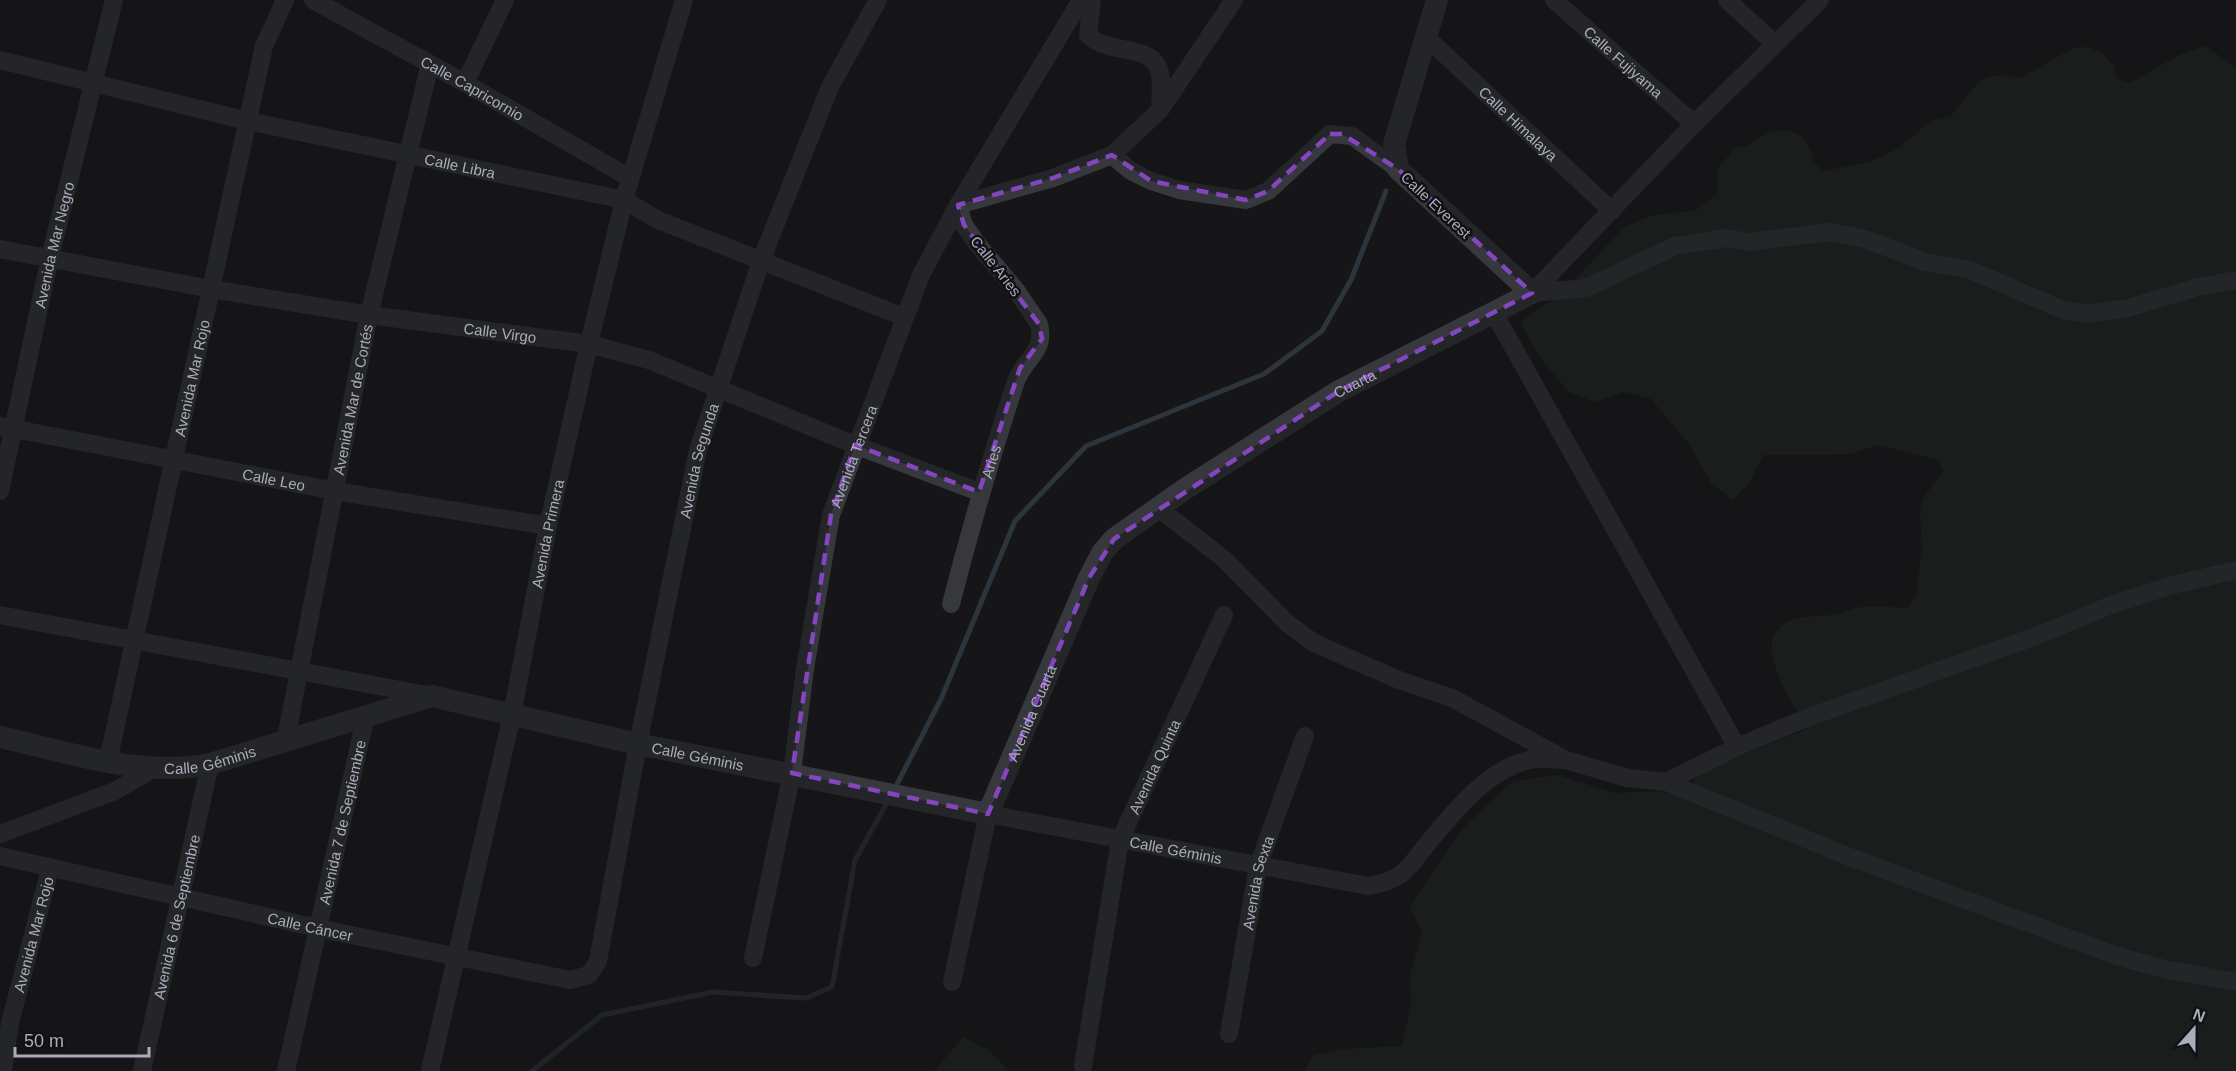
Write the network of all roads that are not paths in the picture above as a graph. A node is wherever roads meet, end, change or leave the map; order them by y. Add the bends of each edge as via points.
1 (114, 0) edge
2 (285, 0) edge
3 (505, 0) edge
4 (684, 0) edge
5 (878, 0) edge
6 (1081, 0) edge
7 (1092, 0) edge
8 (1234, 0) edge
9 (1437, 0) edge
10 (1554, 0) edge
11 (1727, 0) edge
12 (1820, 0) edge
13 (317, 1) edge
14 (1425, 36) junction
15 (1774, 43) junction
16 (0, 60) edge
17 (430, 64) junction
18 (465, 83) junction
19 (95, 84) junction
20 (1160, 110) junction
21 (248, 121) junction
22 (1694, 124) junction
23 (1112, 154) junction
24 (406, 155) junction
25 (1398, 169) junction
26 (630, 178) junction
27 (624, 200) junction
28 (958, 205) junction
29 (1612, 211) junction
30 (0, 249) edge
31 (50, 256) junction
32 (761, 261) junction
33 (2236, 280) edge
34 (212, 289) junction
35 (1532, 293) junction
36 (1494, 314) junction
37 (369, 315) junction
38 (904, 317) junction
39 (1039, 324) joint
40 (589, 344) junction
41 (718, 388) junction
42 (6, 427) edge
43 (855, 445) junction
44 (174, 460) junction
45 (1185, 489) joint
46 (335, 491) junction
47 (0, 492) edge
48 (979, 492) junction
49 (1158, 508) junction
50 (548, 526) junction
51 (2236, 570) edge
52 (951, 604) dead end
53 (0, 615) edge
54 (1224, 615) dead end
55 (134, 642) junction
56 (300, 671) junction
57 (432, 696) junction
58 (366, 715) junction
59 (512, 716) junction
60 (1305, 736) dead end
61 (0, 737) edge
62 (286, 738) junction
63 (638, 744) junction
64 (1737, 747) junction
65 (108, 760) junction
66 (1566, 760) junction
67 (210, 764) junction
68 (153, 769) junction
69 (792, 773) junction
70 (1666, 782) junction
71 (988, 814) junction
72 (0, 834) edge
73 (1120, 840) junction
74 (0, 856) edge
75 (1257, 866) junction
76 (50, 868) junction
77 (181, 897) junction
78 (317, 928) junction
79 (601, 947) joint
80 (455, 955) junction
81 (753, 958) dead end
82 (952, 982) dead end
83 (2236, 982) edge
84 (5, 1022) edge
85 (1229, 1034) dead end
86 (1083, 1066) dead end
87 (3, 1071) edge
88 (142, 1071) edge
89 (286, 1071) edge
90 (430, 1071) edge

1 - 19 street, Avenida Mar Negro
2 - 21 street, Avenida Mar Rojo via 264,46
3 - 18 street
4 - 26 street, Avenida Primera
5 - 32 street, Avenida Segunda via 830,87
6 - 28 street, Avenida Tercera
7 - 20 street via 1088,35 1097,44 1135,51 1153,59 1159,69
8 - 20 street
9 - 14 street
10 - 22 street, Calle Fujiyama
11 - 15 street
12 - 15 street
13 - 17 street, Calle Capricornio
14 - 25 street via 1394,144
14 - 29 street, Calle Himalaya
15 - 22 street
16 - 19 street, Calle Libra
17 - 18 street, Calle Capricornio
17 - 24 street, Avenida Mar de Cortés
18 - 26 street, Calle Capricornio
19 - 21 street, Calle Libra
19 - 31 street, Avenida Mar Negro
20 - 23 street
21 - 24 street, Calle Libra
21 - 34 street, Avenida Mar Rojo
22 - 29 street
23 - 25 street, Calle Everest via 1131,171 1151,181 1179,190 1246,200 1268,191 1330,134 1352,136
23 - 28 street via 1053,178
24 - 27 street, Calle Libra
24 - 37 street, Avenida Mar de Cortés
25 - 35 street, Calle Everest
26 - 27 street, Avenida Primera
27 - 32 street, Calle Libra via 658,220
27 - 40 street, Avenida Primera
28 - 38 street, Avenida Tercera
28 - 39 street, Calle Aries via 964,225
29 - 35 street
30 - 31 street, Calle Virgo
31 - 34 street, Calle Virgo
31 - 42 street, Avenida Mar Negro
32 - 38 street, Calle Libra
32 - 41 street, Avenida Segunda
33 - 35 street via 2128,308 2088,314 2063,310 1970,270 1925,262 1865,239 1831,232 1749,242 1726,238 1675,246 1586,288
34 - 37 street, Calle Virgo
34 - 44 street, Avenida Mar Rojo
35 - 36 street, Cuarta
36 - 45 street, Cuarta via 1339,390
36 - 64 street
37 - 40 street, Calle Virgo
37 - 46 street, Avenida Mar de Cortés
38 - 43 street, Avenida Tercera
39 - 48 street, Aries via 1039,348 1020,368
40 - 41 street, Calle Virgo via 649,360
40 - 50 street, Avenida Primera
41 - 43 street, Calle Virgo
41 - 63 street, Avenida Segunda via 698,450
42 - 44 street, Calle Leo
42 - 47 street, Avenida Mar Negro
43 - 48 street, Calle Virgo
43 - 69 street, Avenida Tercera via 831,515
44 - 46 street, Calle Leo
44 - 55 street, Avenida Mar Rojo
45 - 49 street, Avenida Cuarta
46 - 50 street, Calle Leo
46 - 56 street, Avenida Mar de Cortés
48 - 52 street, Aries
49 - 66 street via 1224,560 1287,623 1314,643 1452,698
49 - 71 street, Avenida Cuarta via 1120,534 1102,553
50 - 59 street, Avenida Primera
51 - 64 street via 2111,605
53 - 55 street
54 - 73 street, Avenida Quinta
55 - 56 street
55 - 65 street, Avenida Mar Rojo
56 - 57 street
56 - 62 street, Avenida Mar de Cortés
57 - 58 street, Calle Géminis
57 - 59 street, Calle Géminis
58 - 62 street, Calle Géminis
58 - 78 street, Avenida 7 de Septiembre
59 - 63 street, Calle Géminis
59 - 80 street, Avenida Primera
60 - 75 street, Avenida Sexta
61 - 65 street, Calle Géminis
62 - 67 street, Calle Géminis
63 - 69 street, Calle Géminis
63 - 79 street, Avenida Segunda
64 - 70 street
65 - 68 street, Calle Géminis
66 - 70 street via 1627,778
66 - 75 street, Calle Géminis via 1536,759 1513,765 1485,783 1403,875 1385,884 1368,886
67 - 68 street, Calle Géminis
67 - 77 street, Avenida 6 de Septiembre
68 - 72 street via 115,791
69 - 71 street, Calle Géminis
69 - 81 street, Avenida Tercera
70 - 83 street via 1850,857 2117,956
71 - 73 street, Calle Géminis
71 - 82 street, Avenida Cuarta
73 - 75 street, Calle Géminis
73 - 86 street, Avenida Quinta
74 - 76 street, Calle Cáncer
75 - 85 street, Avenida Sexta
76 - 77 street, Calle Cáncer
76 - 84 street, Avenida Mar Rojo
77 - 78 street, Calle Cáncer
77 - 88 street, Avenida 6 de Septiembre
78 - 80 street, Calle Cáncer
78 - 89 street, Avenida 7 de Septiembre
79 - 80 street, Calle Cáncer via 596,968 589,975 570,980
80 - 90 street, Avenida Primera
84 - 87 street, Avenida Mar Rojo

